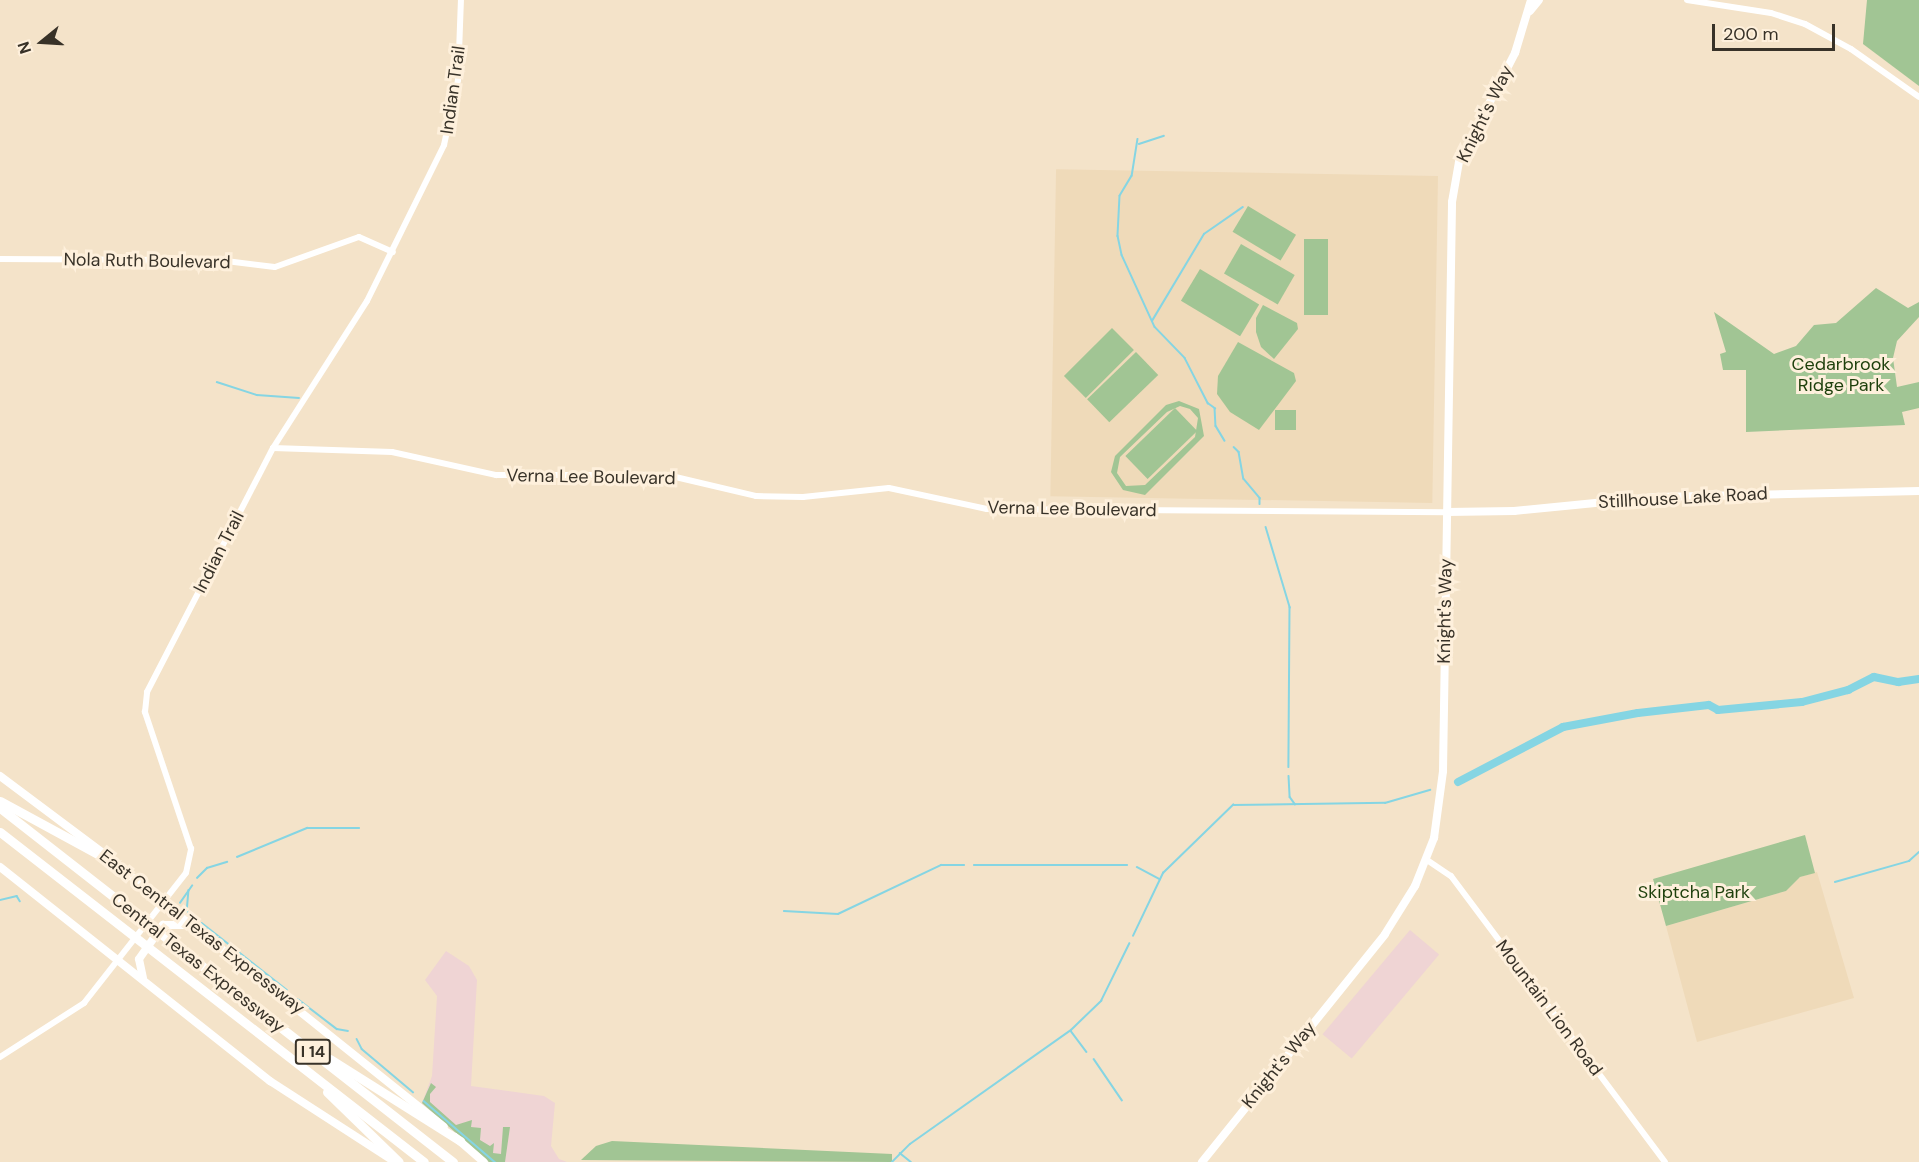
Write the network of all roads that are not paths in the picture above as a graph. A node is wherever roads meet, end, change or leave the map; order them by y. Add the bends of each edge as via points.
1 (461, 0) edge
2 (1531, 0) edge
3 (1539, 0) edge
4 (1687, 0) edge
5 (1529, 12) junction
6 (1919, 97) edge
7 (393, 252) junction
8 (0, 259) edge
9 (273, 448) junction
10 (1919, 491) edge
11 (1447, 512) junction
12 (0, 776) edge
13 (0, 801) edge
14 (0, 808) edge
15 (0, 832) edge
16 (1427, 860) junction
17 (116, 864) junction
18 (0, 867) edge
19 (166, 902) junction
20 (195, 926) junction
21 (120, 961) junction
22 (144, 981) junction
23 (311, 1050) junction
24 (0, 1057) edge
25 (309, 1072) junction
26 (460, 1141) junction
27 (397, 1162) edge
28 (424, 1162) edge
29 (453, 1162) edge
30 (484, 1162) edge
31 (1202, 1162) edge
32 (1665, 1162) edge

1 - 7 street, Indian Trail via 458,80 450,126
2 - 5 main road, Knight's Way
3 - 5 main road
4 - 6 street via 1771,13 1805,24 1851,48
5 - 11 main road, Knight's Way via 1515,52 1465,149 1454,186 1449,243
7 - 8 street, Nola Ruth Boulevard via 359,237 275,267 218,260
7 - 9 street, Indian Trail
9 - 11 street, Verna Lee Boulevard via 392,452 496,475 667,475 767,496 803,497 889,488 987,509
9 - 19 street, Indian Trail via 147,692 145,712 191,849 186,873
10 - 11 main road, Stillhouse Lake Road via 1621,499 1514,511
11 - 16 main road, Knight's Way via 1443,779
12 - 17 main road, East Central Texas Expressway
13 - 17 highway
14 - 23 highway, Central Texas Expressway / I 14
15 - 25 highway, Central Texas Expressway / I 14
16 - 31 main road, Knight's Way via 1385,934
16 - 32 street, Mountain Lion Road via 1451,876
17 - 19 main road, East Central Texas Expressway
18 - 21 main road
19 - 20 main road, East Central Texas Expressway
19 - 21 street, Indian Trail
20 - 22 main road via 163,925 139,959
20 - 26 main road, East Central Texas Expressway
21 - 22 main road
21 - 24 street, Indian Trail via 84,1003
22 - 27 main road via 270,1081
23 - 26 highway
23 - 29 highway, Central Texas Expressway / I 14
25 - 27 highway
25 - 28 highway, Central Texas Expressway / I 14
26 - 30 main road, East Central Texas Expressway

